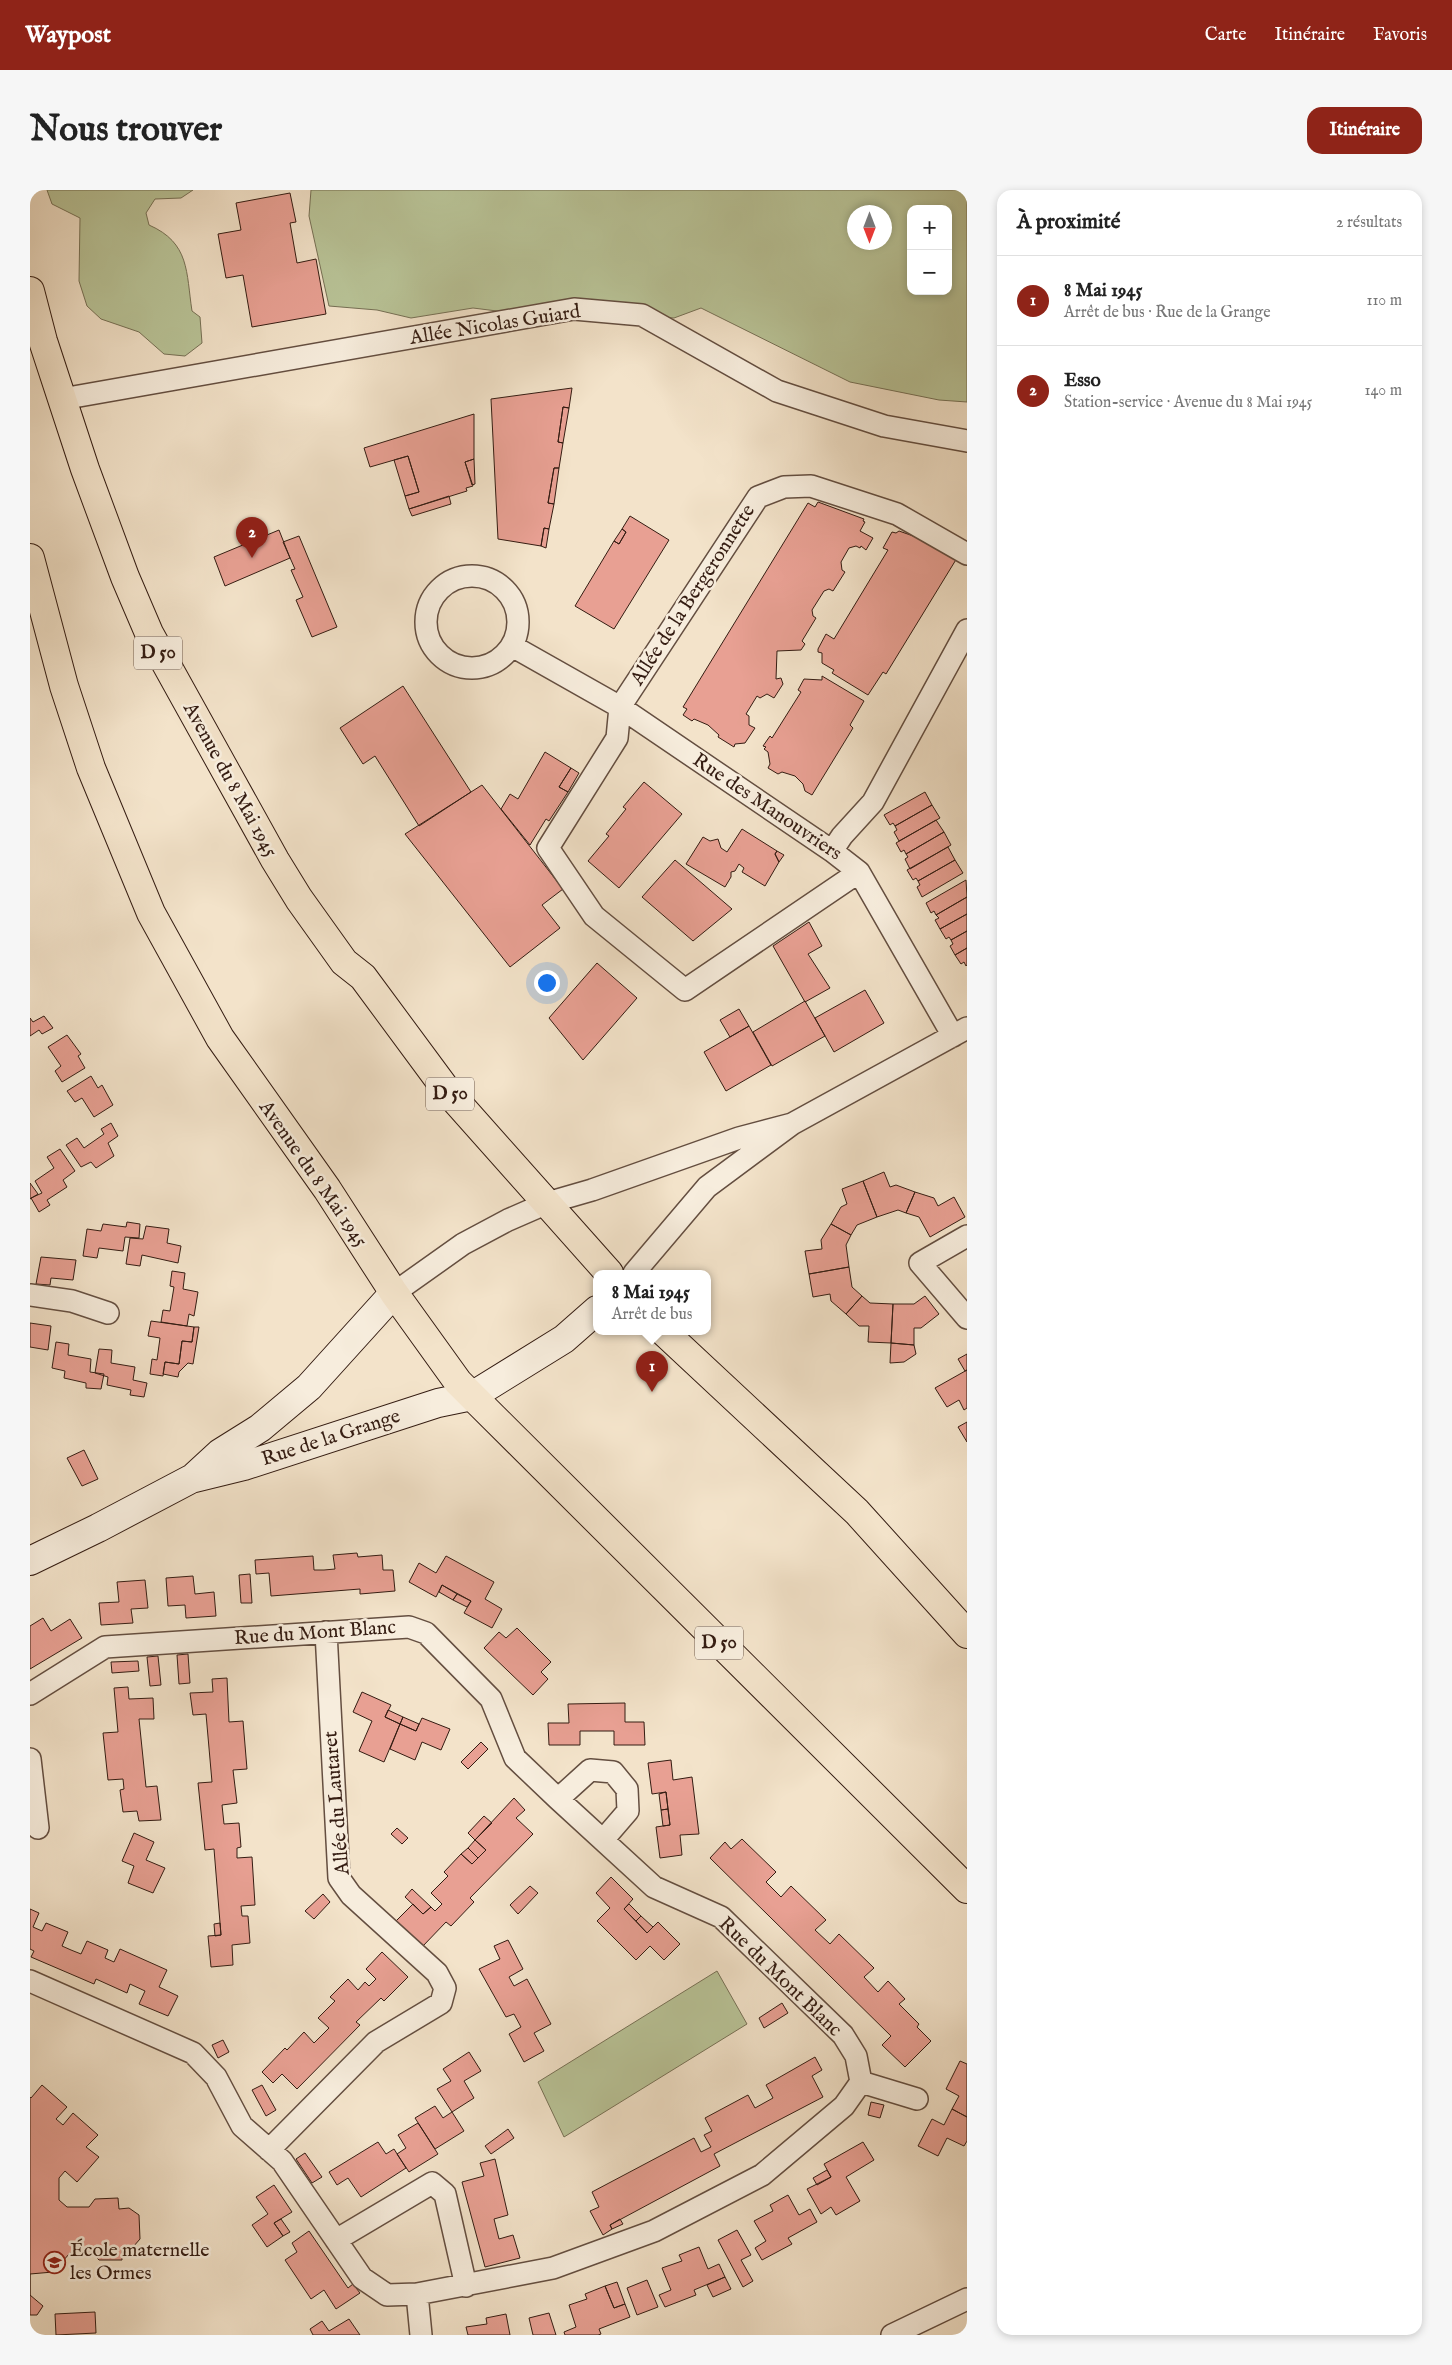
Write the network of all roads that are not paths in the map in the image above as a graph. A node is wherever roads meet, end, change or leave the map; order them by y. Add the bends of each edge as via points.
1 (30, 291) edge
2 (62, 399) junction
3 (967, 441) edge
4 (967, 554) edge
5 (30, 558) edge
6 (967, 630) edge
7 (512, 646) junction
8 (620, 707) junction
9 (832, 851) junction
10 (859, 872) junction
11 (960, 1032) edge
12 (792, 1124) junction
13 (547, 1203) junction
14 (967, 1236) edge
15 (606, 1270) edge
16 (637, 1270) edge
17 (394, 1293) junction
18 (30, 1295) edge
19 (108, 1313) dead end
20 (593, 1314) edge
21 (967, 1318) edge
22 (667, 1335) edge
23 (472, 1396) junction
24 (191, 1480) junction
25 (30, 1561) edge
26 (326, 1632) junction
27 (967, 1634) edge
28 (30, 1694) edge
29 (30, 1759) edge
30 (558, 1799) junction
31 (38, 1828) dead end
32 (603, 1840) junction
33 (967, 1889) edge
34 (30, 1981) edge
35 (861, 2082) junction
36 (917, 2099) dead end
37 (269, 2150) junction
38 (336, 2240) junction
39 (466, 2286) junction
40 (417, 2294) junction
41 (967, 2299) edge
42 (421, 2335) edge
43 (892, 2335) edge

1 - 2 main road, Avenue du 8 Mai 1945 / D 50
2 - 3 street, Allée Nicolas Guiard via 574,309 642,315 777,392 884,426
2 - 13 main road, Avenue du 8 Mai 1945 / D 50 via 125,577 156,647 275,860 344,962 363,977 448,1092
4 - 8 street, Allée de la Bergeronnette via 897,514 811,486 784,487 758,497
5 - 17 main road, Avenue du 8 Mai 1945 via 64,686 88,759 151,912 220,1038 327,1189
6 - 9 street via 873,802
7 - 7 street via 519,624 514,602 500,584 478,575 455,578 436,592 426,611 427,633 437,652 454,665 476,668 496,662
7 - 8 street, Rue des Manouvriers
8 - 9 street, Rue des Manouvriers
8 - 10 street via 618,738 548,848 594,916 685,990
9 - 10 street, Rue des Manouvriers
10 - 11 street, Rue des Manouvriers
11 - 12 street
12 - 13 street via 738,1138
12 - 16 street via 707,1187
13 - 15 main road, Avenue du 8 Mai 1945
13 - 17 street via 463,1244
14 - 21 street via 920,1263
17 - 23 main road, Avenue du 8 Mai 1945 via 458,1382
17 - 24 street, Rue de la Grange via 309,1387 260,1428 220,1453
18 - 19 street via 72,1301
20 - 23 street via 564,1339
22 - 27 main road via 857,1512
23 - 24 street, Rue de la Grange via 438,1403
23 - 33 main road, D 50
24 - 25 street, Rue de la Grange
26 - 28 street, Rue du Mont Blanc via 104,1648
26 - 30 street, Rue du Mont Blanc via 409,1627 426,1633 491,1699 515,1758
26 - 37 street, Allée du Lautaret via 340,1878 351,1895 437,1973 445,1988 441,2002 376,2042
29 - 31 street
30 - 32 street, Rue du Mont Blanc
30 - 32 street via 590,1770 613,1772 627,1789 628,1811
32 - 35 street, Rue du Mont Blanc via 654,1887 721,1917 843,2035 856,2056
34 - 37 street via 193,2054 216,2077 242,2126
35 - 36 street
35 - 39 street via 844,2106 762,2175 654,2231 553,2268
37 - 38 street via 282,2162
38 - 39 street via 432,2182 445,2194
38 - 40 street via 362,2278 387,2295
39 - 40 street
40 - 42 street
41 - 43 street

